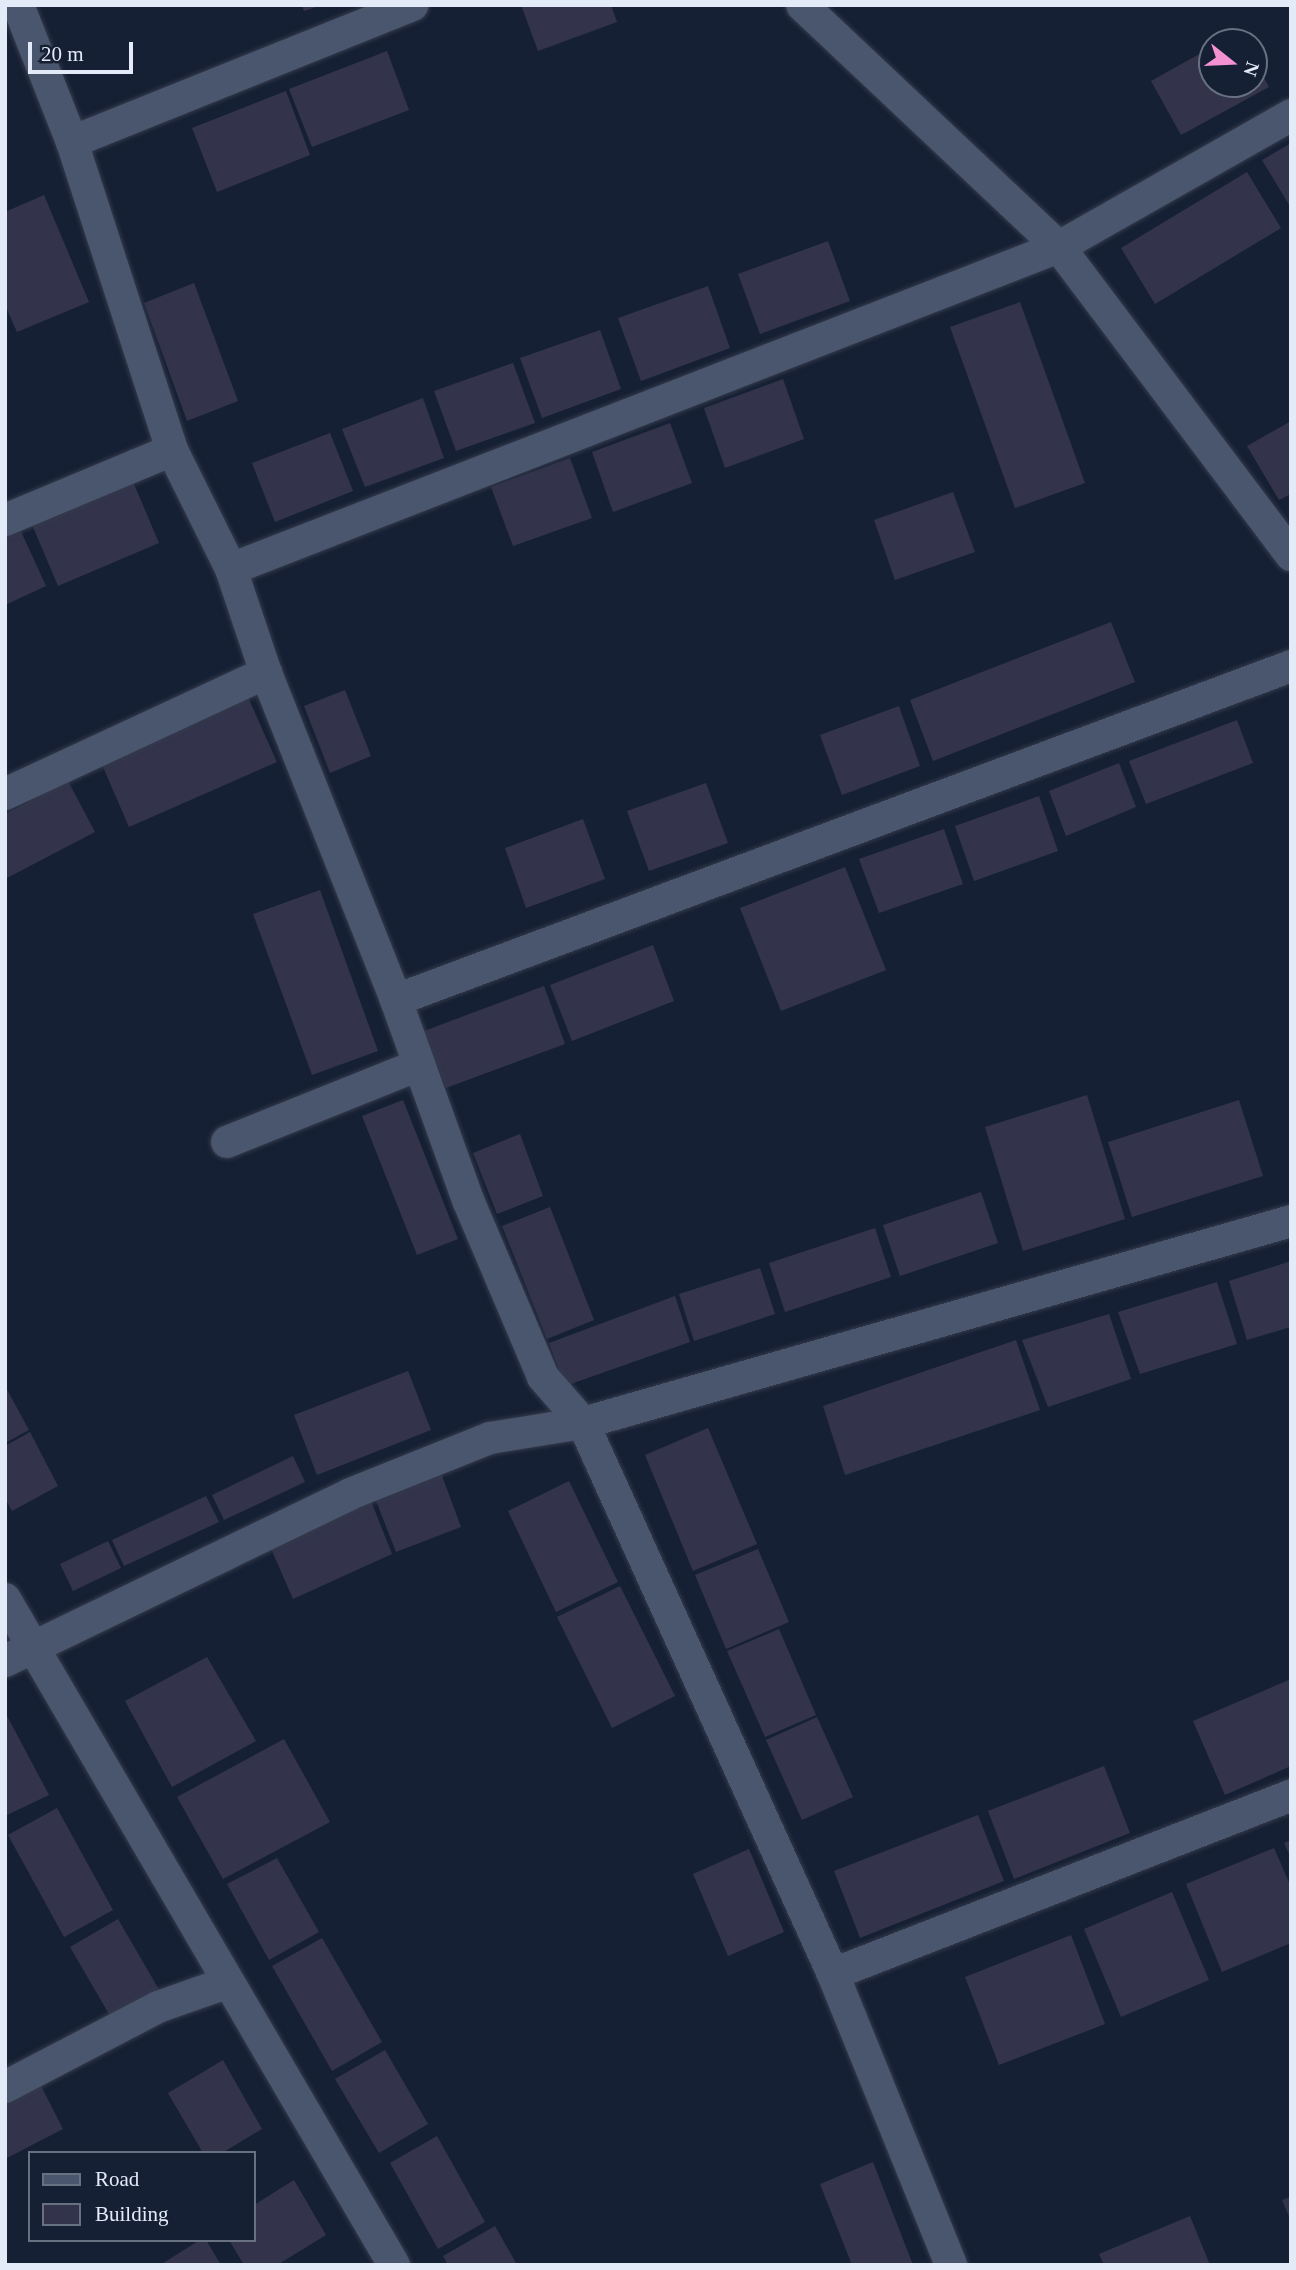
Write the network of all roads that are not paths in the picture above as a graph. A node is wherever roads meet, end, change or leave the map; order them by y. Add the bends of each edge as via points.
1 (18, 5) edge
2 (413, 5) edge
3 (802, 5) edge
4 (1291, 115) edge
5 (72, 142) junction
6 (1059, 247) junction
7 (172, 450) junction
8 (5, 520) edge
9 (1291, 555) edge
10 (231, 569) junction
11 (1291, 666) edge
12 (266, 673) junction
13 (5, 794) edge
14 (396, 1000) junction
15 (419, 1065) junction
16 (227, 1142) dead end
17 (1291, 1221) edge
18 (583, 1423) junction
19 (5, 1599) edge
20 (34, 1648) junction
21 (5, 1661) edge
22 (1291, 1795) edge
23 (833, 1974) junction
24 (226, 1983) junction
25 (5, 2087) edge
26 (394, 2265) edge
27 (951, 2265) edge

1 - 5 street
2 - 5 street
3 - 6 street
4 - 6 street
5 - 7 street
6 - 9 street
6 - 10 street
7 - 8 street
7 - 10 street
10 - 12 street
11 - 14 street
12 - 13 street
12 - 14 street
14 - 15 street
15 - 16 street
15 - 18 street via 468,1200 543,1377
17 - 18 street
18 - 20 street via 490,1438 350,1493
18 - 23 street
19 - 20 street
20 - 21 street
20 - 24 street
22 - 23 street
23 - 27 street
24 - 25 street via 158,2007
24 - 26 street

